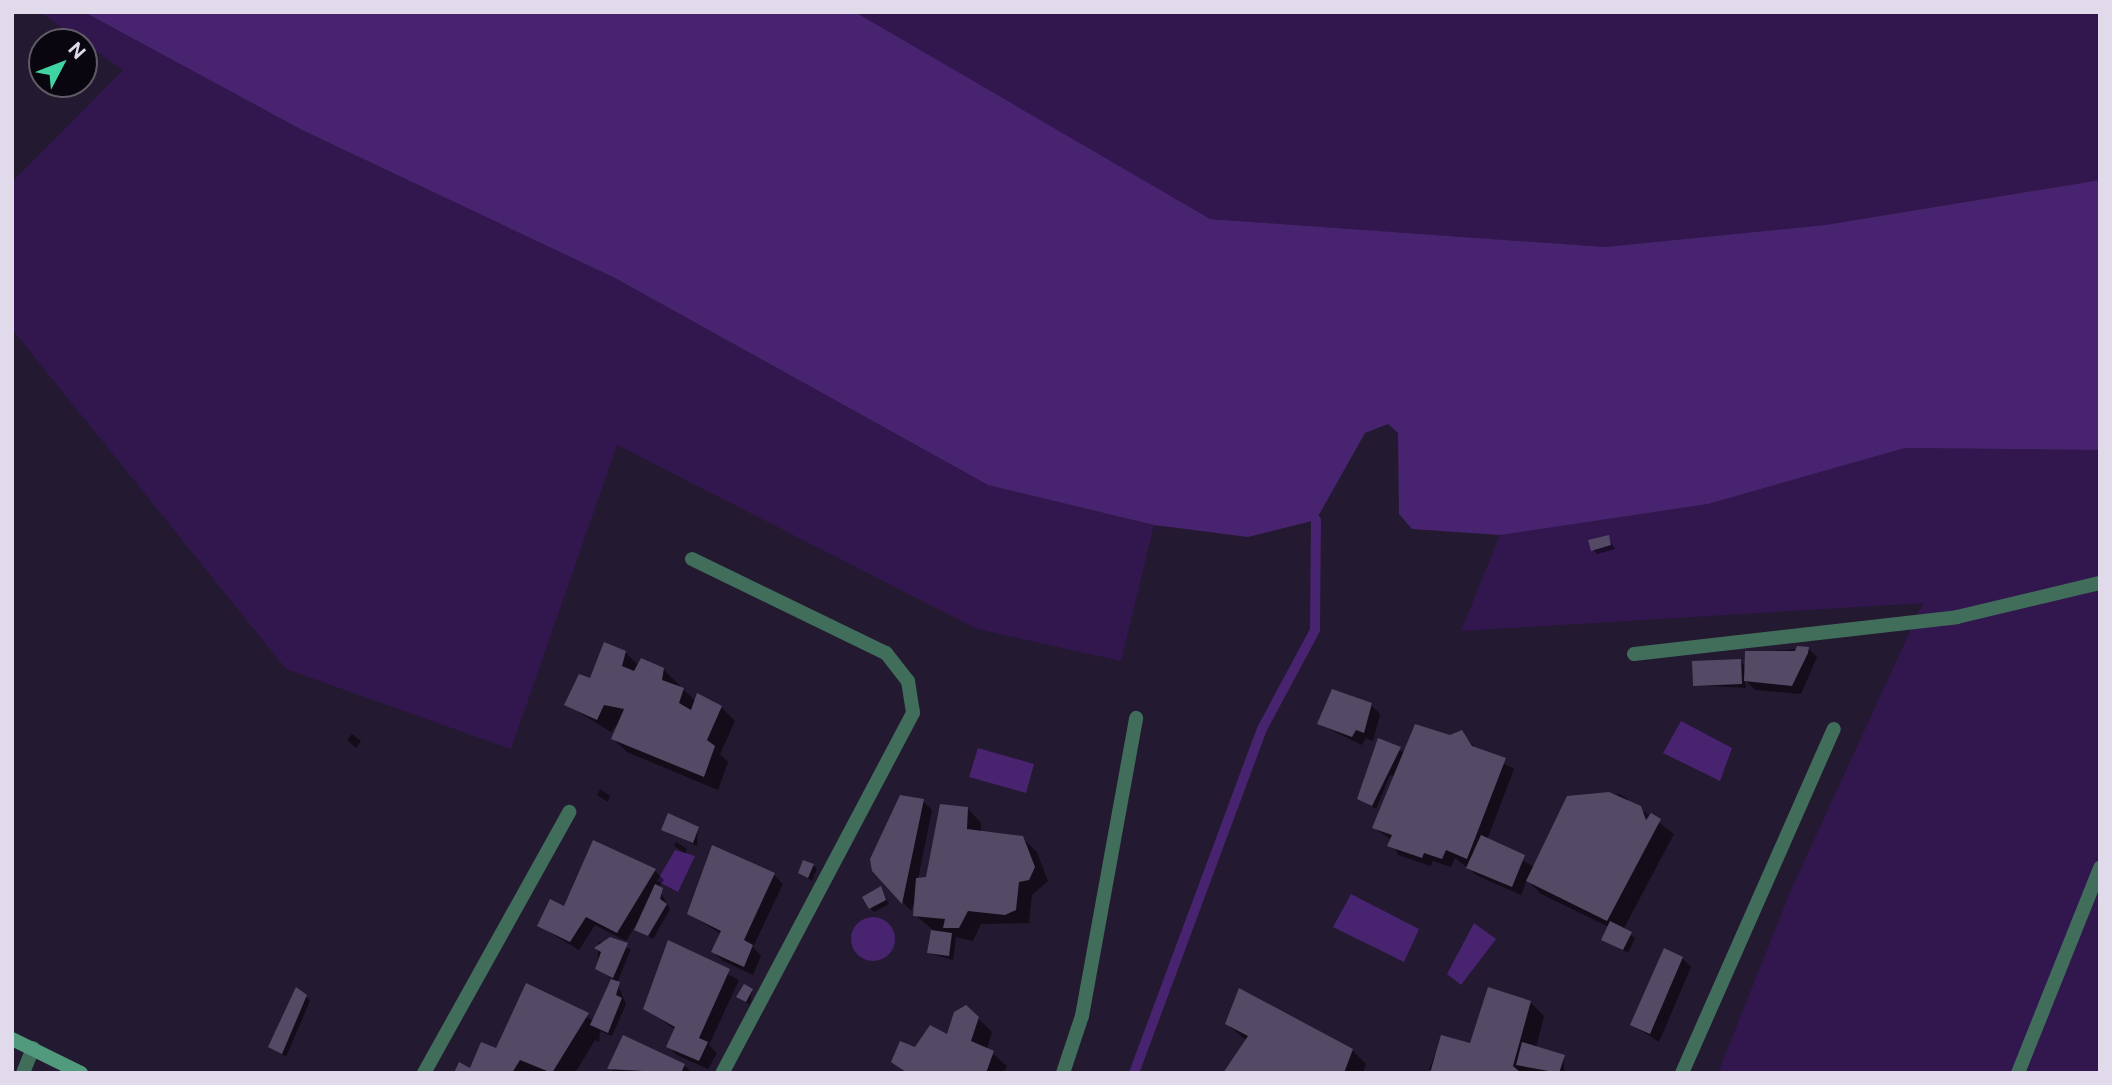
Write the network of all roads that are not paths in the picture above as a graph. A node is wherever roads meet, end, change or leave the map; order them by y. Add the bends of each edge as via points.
1 (692, 559) dead end
2 (2100, 583) edge
3 (1634, 654) dead end
4 (1136, 718) dead end
5 (1834, 729) dead end
6 (569, 812) dead end
7 (2100, 868) edge
8 (12, 1039) edge
9 (33, 1048) junction
10 (23, 1073) edge
11 (81, 1073) edge
12 (424, 1073) edge
13 (722, 1073) edge
14 (1063, 1073) edge
15 (1682, 1073) edge
16 (2018, 1073) edge

1 - 13 street via 886,653 908,681 913,713
2 - 3 street via 1957,617
4 - 14 street via 1082,1016
5 - 15 street
6 - 12 street
7 - 16 street
8 - 9 street
9 - 10 street
9 - 11 street

